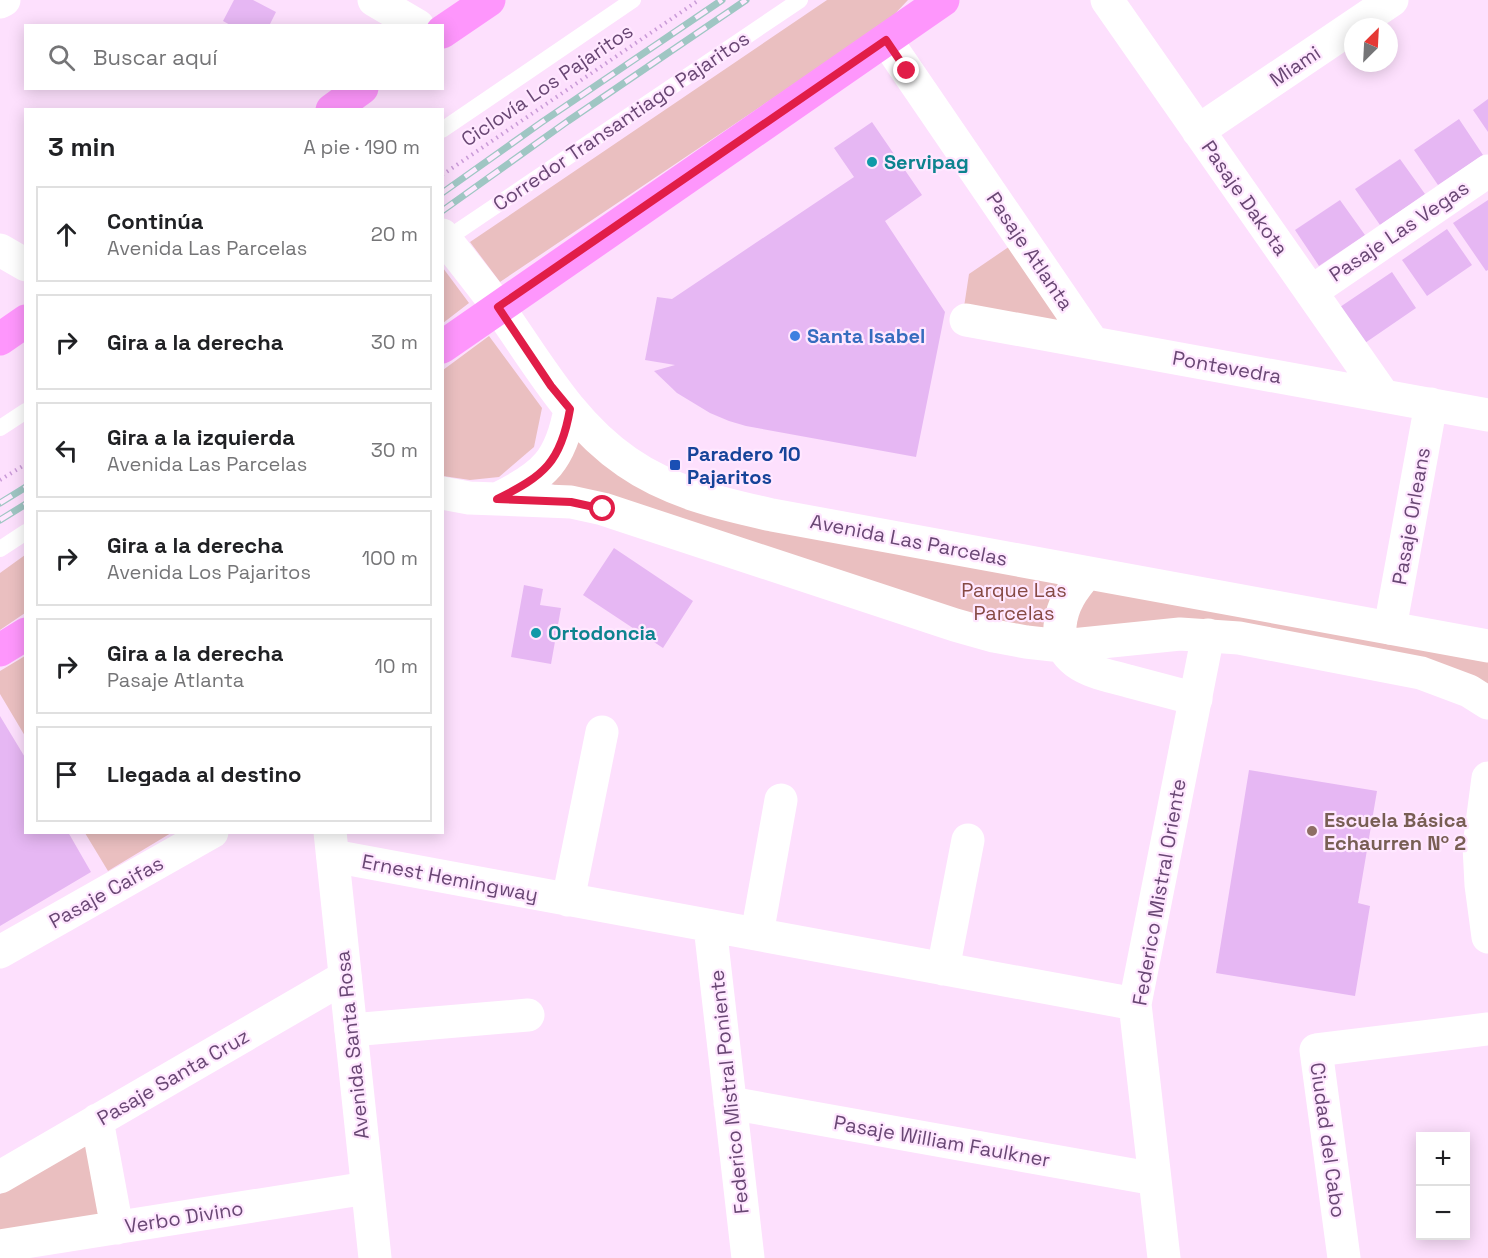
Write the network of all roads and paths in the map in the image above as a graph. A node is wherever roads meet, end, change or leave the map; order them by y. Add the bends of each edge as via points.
1 (4, 0) edge
2 (374, 0) edge
3 (489, 0) edge
4 (633, 0) edge
5 (699, 0) edge
6 (800, 0) edge
7 (943, 0) edge
8 (1107, 0) edge
9 (1392, 0) edge
10 (0, 2) edge
11 (415, 24) edge
12 (444, 31) edge
13 (886, 40) junction
14 (359, 90) edge
15 (335, 108) edge
16 (444, 129) edge
17 (1198, 131) junction
18 (1488, 171) edge
19 (444, 174) edge
20 (444, 239) edge
21 (0, 250) edge
22 (24, 264) edge
23 (1311, 292) junction
24 (498, 307) junction
25 (966, 320) dead end
26 (24, 322) edge
27 (0, 339) edge
28 (1093, 343) junction
29 (444, 346) edge
30 (1383, 395) junction
31 (1431, 404) junction
32 (570, 409) junction
33 (1483, 409) edge
34 (24, 412) edge
35 (0, 428) edge
36 (24, 465) edge
37 (0, 480) edge
38 (444, 493) edge
39 (497, 499) junction
40 (24, 533) edge
41 (0, 549) edge
42 (1087, 573) junction
43 (1390, 628) junction
44 (24, 635) edge
45 (1208, 635) junction
46 (1062, 646) junction
47 (1488, 646) edge
48 (0, 650) edge
49 (1196, 699) junction
50 (1488, 703) edge
51 (602, 732) dead end
52 (1488, 778) edge
53 (781, 800) dead end
54 (208, 834) edge
55 (968, 840) dead end
56 (332, 844) edge
57 (568, 900) junction
58 (710, 926) junction
59 (757, 934) junction
60 (1488, 936) edge
61 (0, 952) edge
62 (943, 969) junction
63 (345, 977) junction
64 (1135, 1004) junction
65 (528, 1015) dead end
66 (1488, 1029) edge
67 (351, 1030) junction
68 (730, 1103) junction
69 (98, 1120) junction
70 (0, 1177) edge
71 (1155, 1179) junction
72 (367, 1188) junction
73 (117, 1228) junction
74 (0, 1246) edge
75 (375, 1258) edge
76 (748, 1258) edge
77 (1164, 1258) edge
78 (1344, 1258) edge

1 - 10 street
2 - 11 street
3 - 12 main road
4 - 16 lane
5 - 19 path, Ciclovía Los Pajaritos
6 - 20 lane, Corredor Transantiago Pajaritos
7 - 13 main road
8 - 17 street, Pasaje Dakota
9 - 17 street, Miami
13 - 24 main road
13 - 28 street, Pasaje Atlanta
14 - 15 main road
17 - 23 street, Pasaje Dakota
18 - 23 street, Pasaje Las Vegas
20 - 24 street, Avenida Las Parcelas
21 - 22 street
23 - 30 street, Pasaje Dakota
24 - 29 main road
24 - 32 street, Avenida Las Parcelas
25 - 28 street, Pontevedra
26 - 27 main road
28 - 30 street, Pontevedra
30 - 31 street, Pontevedra
31 - 33 street, Pontevedra
31 - 43 street, Pasaje Orleans
32 - 39 street via 563,438 541,473
32 - 42 street, Avenida Las Parcelas via 626,462 706,499 772,515
34 - 35 lane
36 - 37 path
38 - 39 street
39 - 46 street via 571,502 603,509 955,626
40 - 41 lane
42 - 43 street, Avenida Las Parcelas
42 - 46 street via 1063,609
43 - 47 street, Avenida Las Parcelas
44 - 48 main road
45 - 46 street via 1180,634
45 - 49 street, Federico Mistral Oriente
45 - 50 street via 1421,674 1469,691
46 - 49 street via 1076,663 1093,672
49 - 64 street, Federico Mistral Oriente
51 - 57 street
52 - 60 street via 1479,846
53 - 59 street
54 - 61 street, Pasaje Caifas
55 - 62 street
56 - 57 street, Ernest Hemingway
56 - 63 street, Avenida Santa Rosa
57 - 58 street, Ernest Hemingway
58 - 59 street, Ernest Hemingway
58 - 68 street, Federico Mistral Poniente
59 - 62 street, Ernest Hemingway
62 - 64 street, Ernest Hemingway
63 - 67 street, Avenida Santa Rosa
63 - 69 street, Pasaje Santa Cruz
64 - 71 street, Federico Mistral Oriente
65 - 67 street
66 - 78 street, Ciudad del Cabo via 1316,1050
67 - 72 street, Avenida Santa Rosa
68 - 71 street, Pasaje William Faulkner
68 - 76 street, Federico Mistral Poniente
69 - 70 street, Pasaje Santa Cruz
69 - 73 street
71 - 77 street, Federico Mistral Oriente
72 - 73 street, Verbo Divino
72 - 75 street, Avenida Santa Rosa
73 - 74 street, Verbo Divino

